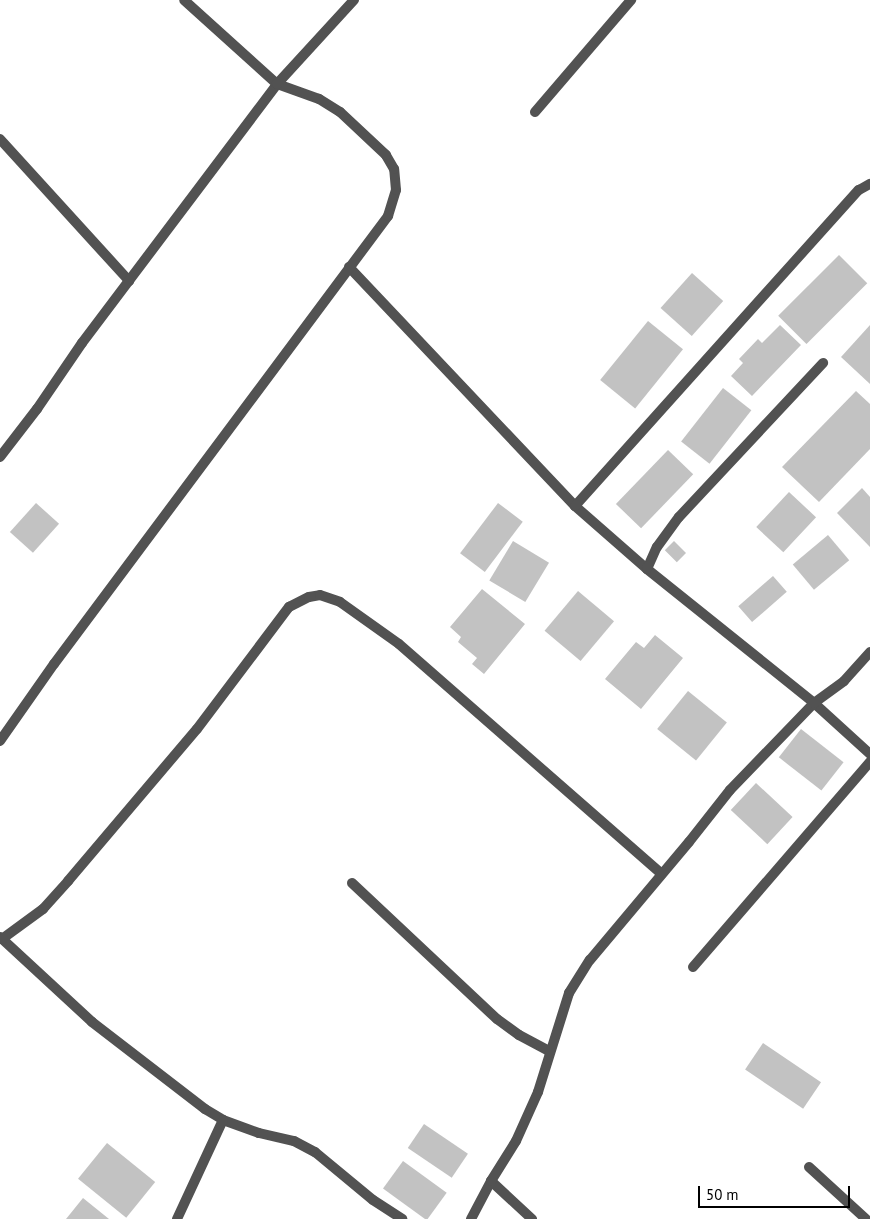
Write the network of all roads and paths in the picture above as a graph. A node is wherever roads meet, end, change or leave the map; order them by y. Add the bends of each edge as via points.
1 (184, 0) edge
2 (354, 0) edge
3 (631, 0) edge
4 (277, 84) junction
5 (535, 112) dead end
6 (0, 139) edge
7 (870, 184) edge
8 (349, 267) junction
9 (129, 281) junction
10 (823, 363) dead end
11 (0, 457) edge
12 (575, 506) junction
13 (647, 569) junction
14 (870, 652) edge
15 (814, 702) junction
16 (0, 741) edge
17 (870, 754) edge
18 (870, 762) edge
19 (662, 874) junction
20 (352, 883) dead end
21 (1, 938) edge
22 (693, 967) dead end
23 (550, 1051) junction
24 (223, 1120) junction
25 (809, 1167) dead end
26 (491, 1181) junction
27 (177, 1219) edge
28 (402, 1219) edge
29 (471, 1219) edge
30 (532, 1219) edge
31 (866, 1219) edge

1 - 4 street
2 - 4 street
3 - 5 street
4 - 8 street via 319,98 340,112 386,155 394,169 396,190 388,216
4 - 9 street
6 - 9 street
7 - 12 street via 859,190
8 - 12 street
8 - 16 street
9 - 11 street
10 - 13 street via 680,517 657,547
12 - 13 street
13 - 15 street
14 - 15 street via 844,681
15 - 17 street
15 - 19 street via 730,790
18 - 22 street
19 - 21 street via 399,644 340,602 320,595 290,607 197,728 68,881 43,909
19 - 23 street via 590,960 569,992
20 - 23 street via 497,1019
21 - 24 street via 92,1022 205,1110
23 - 26 street via 538,1092 516,1141
24 - 27 street
24 - 28 street via 294,1141 315,1152 373,1200
25 - 31 street
26 - 29 street
26 - 30 street

